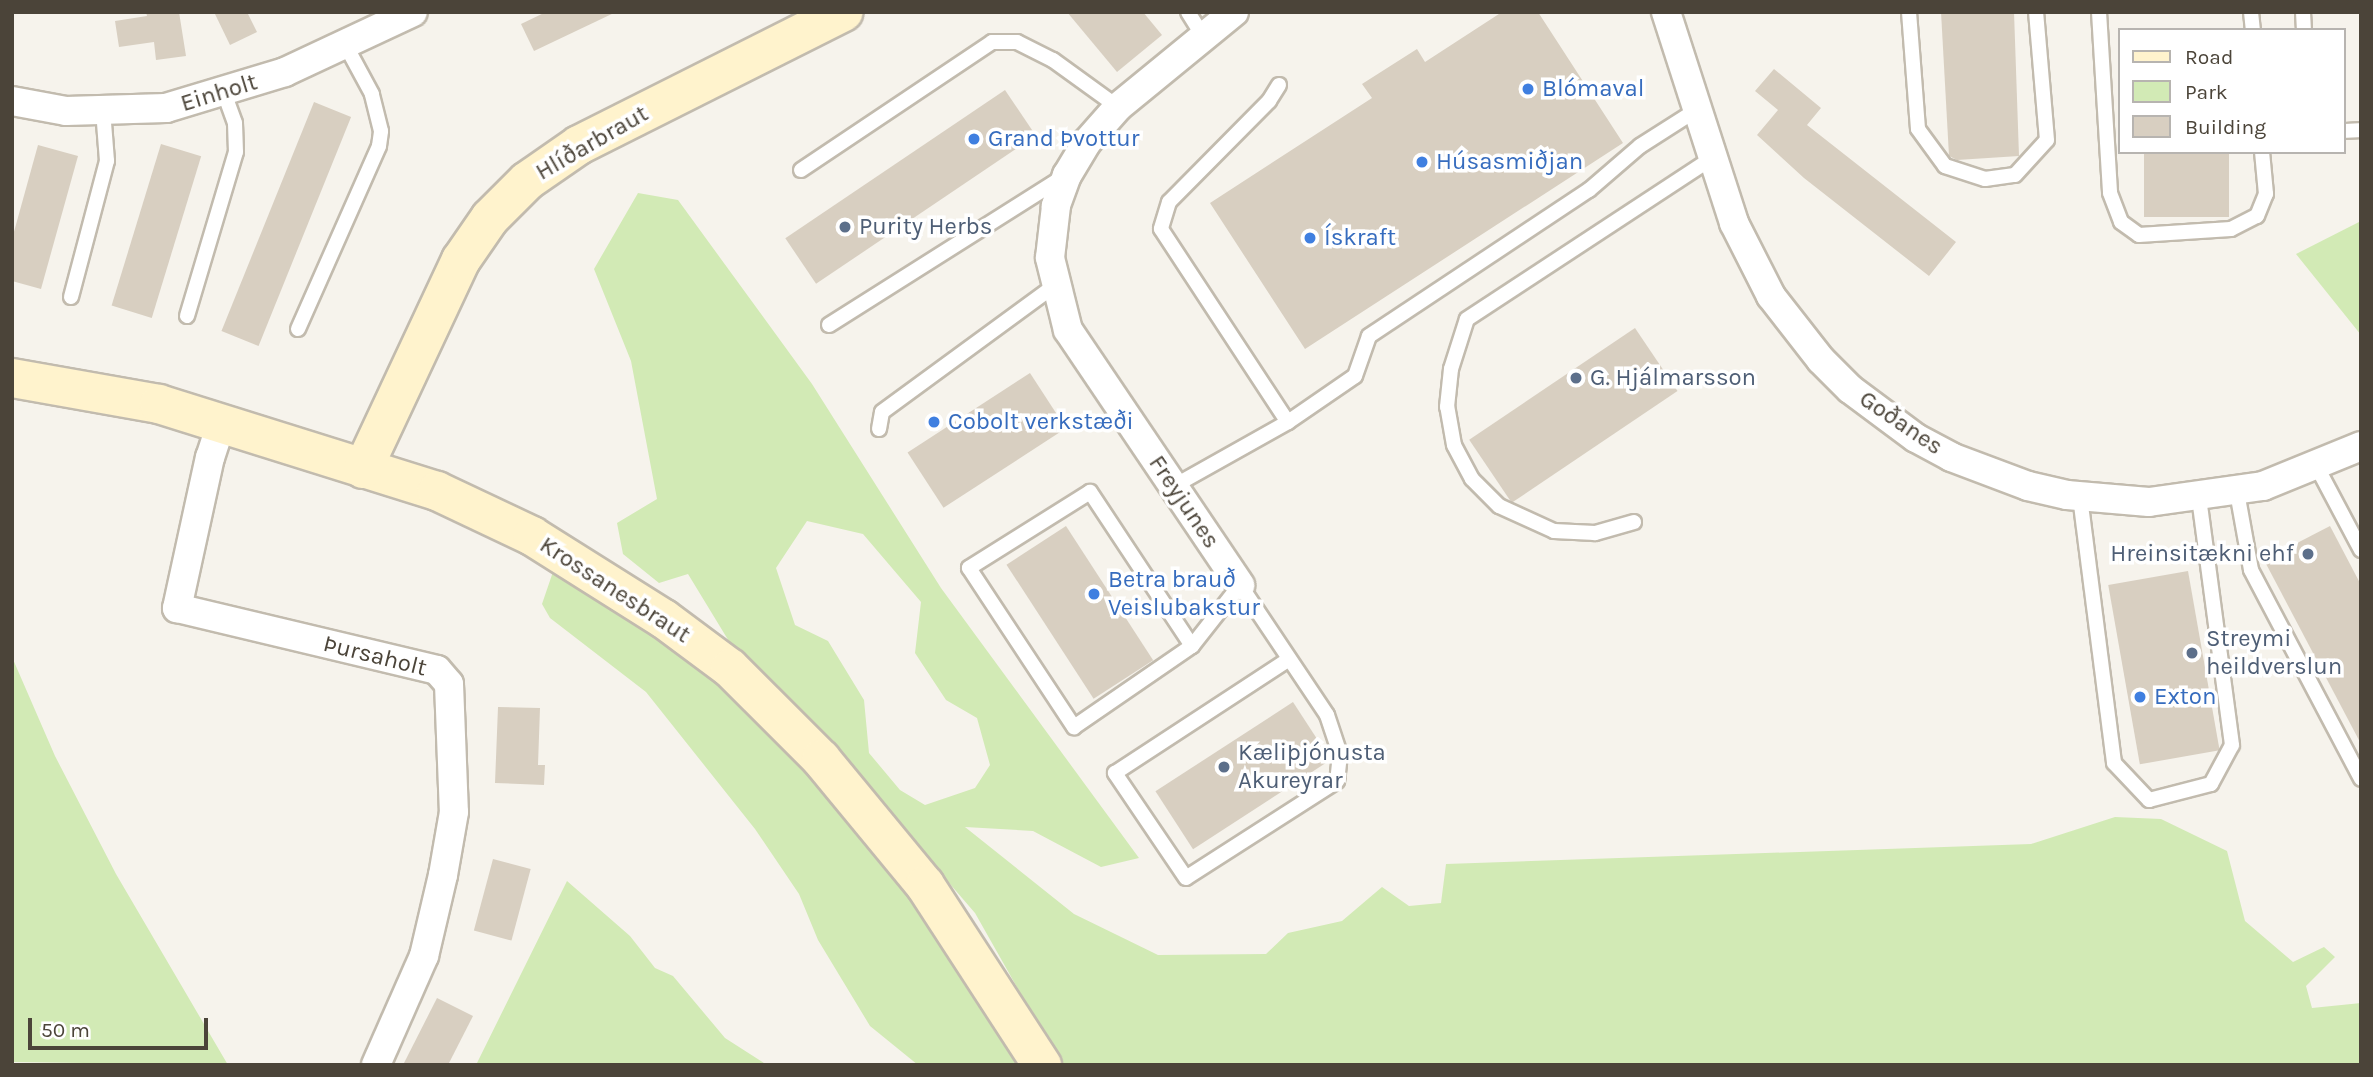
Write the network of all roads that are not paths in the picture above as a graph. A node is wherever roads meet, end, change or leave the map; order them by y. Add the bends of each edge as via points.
1 (412, 12) edge
2 (843, 12) edge
3 (1188, 12) edge
4 (1234, 12) edge
5 (1666, 12) edge
6 (1909, 12) edge
7 (2036, 12) edge
8 (2099, 12) edge
9 (1203, 36) junction
10 (345, 44) junction
11 (1279, 85) dead end
12 (224, 93) junction
13 (12, 101) edge
14 (1118, 107) junction
15 (1698, 109) junction
16 (103, 110) junction
17 (2262, 154) edge
18 (1712, 158) junction
19 (801, 170) dead end
20 (1067, 174) junction
21 (1054, 286) junction
22 (71, 297) dead end
23 (187, 316) dead end
24 (829, 325) dead end
25 (298, 329) dead end
26 (12, 378) edge
27 (1288, 422) junction
28 (221, 424) junction
29 (879, 429) dead end
30 (2358, 452) edge
31 (2318, 467) junction
32 (363, 469) junction
33 (1174, 486) junction
34 (2237, 492) junction
35 (2080, 497) junction
36 (2199, 499) junction
37 (1634, 522) dead end
38 (2361, 550) edge
39 (1240, 585) junction
40 (1192, 646) junction
41 (1289, 659) junction
42 (2361, 779) edge
43 (376, 1065) edge
44 (1042, 1065) edge

1 - 10 street, Einholt
2 - 32 street, Hlíðarbraut via 579,145 527,181 489,218 461,260
3 - 9 lane
4 - 9 street, Freyjunes
5 - 15 street, Goðanes
6 - 7 lane via 1918,129 1945,166 1985,179 2015,176 2047,140
8 - 17 lane via 2110,193 2121,222 2139,235 2231,229 2257,216 2266,194
9 - 14 street, Freyjunes
10 - 12 street, Einholt
10 - 25 lane via 375,104 379,146
11 - 27 lane via 1269,101 1169,202 1161,229
12 - 16 street, Einholt via 166,108
12 - 23 lane via 235,123 236,152
13 - 16 street, Einholt via 66,111
14 - 19 lane via 1053,60 1017,43 992,42
14 - 20 street, Freyjunes
15 - 18 street, Goðanes
15 - 27 lane via 1640,146 1590,190 1369,336 1355,376
16 - 22 lane via 107,161
18 - 35 street, Goðanes via 1734,223 1771,296 1850,389 1951,457 2028,486
18 - 37 lane via 1467,319 1451,369 1447,407 1454,445 1472,479 1499,506 1554,531 1595,533
20 - 21 street, Freyjunes via 1054,219 1050,258
20 - 24 lane
21 - 29 lane via 882,412
21 - 33 street, Freyjunes via 1068,330 1083,356
26 - 28 street, Krossanesbraut via 150,402
27 - 33 lane
28 - 32 street, Krossanesbraut
28 - 43 street, Þursaholt via 177,608 437,670 449,684 454,812 443,875 424,956
30 - 31 street, Goðanes
31 - 34 street, Goðanes
31 - 38 lane
32 - 44 street, Krossanesbraut via 437,491 532,536 664,619 730,668 821,759 925,885
33 - 39 street, Freyjunes
34 - 36 street, Goðanes
34 - 42 lane via 2251,570
35 - 36 street, Goðanes via 2149,502
35 - 36 lane via 2114,764 2149,800 2211,784 2232,745
39 - 40 lane
39 - 41 lane
40 - 40 lane via 1074,727 969,568 1090,492
41 - 41 lane via 1327,715 1340,754 1337,782 1186,878 1115,773

